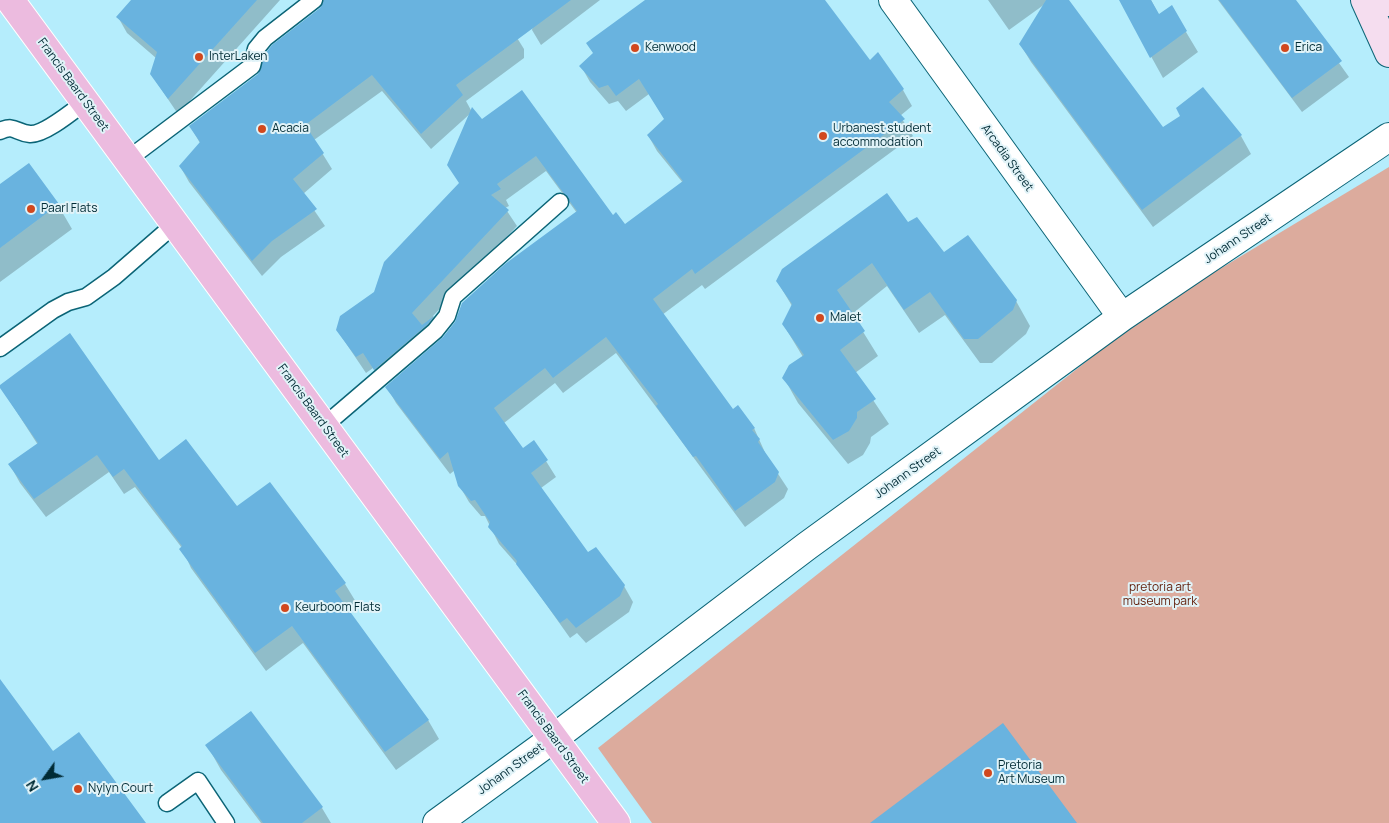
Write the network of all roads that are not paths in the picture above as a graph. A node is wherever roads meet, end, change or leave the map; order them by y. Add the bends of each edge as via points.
1 (10, 0) edge
2 (314, 0) edge
3 (893, 0) edge
4 (1365, 0) edge
5 (1389, 53) edge
6 (85, 102) junction
7 (0, 131) edge
8 (1389, 137) edge
9 (127, 160) junction
10 (560, 202) dead end
11 (175, 224) junction
12 (1122, 317) junction
13 (0, 348) edge
14 (324, 426) junction
15 (554, 738) junction
16 (167, 803) dead end
17 (226, 823) edge
18 (437, 823) edge
19 (616, 823) edge

1 - 6 main road, Francis Baard Street
2 - 9 lane via 265,38 256,49 252,66
3 - 12 street, Arcadia Street
4 - 5 street
6 - 7 lane via 40,133 30,134 12,127
6 - 9 main road, Francis Baard Street
8 - 12 street, Johann Street
9 - 11 main road, Francis Baard Street
10 - 14 lane via 453,296 447,316 435,331
11 - 13 lane via 86,297 53,310
11 - 14 main road, Francis Baard Street
12 - 15 street, Johann Street via 807,546
14 - 15 main road, Francis Baard Street
15 - 18 street, Johann Street
15 - 19 main road, Francis Baard Street
16 - 17 lane via 198,781

